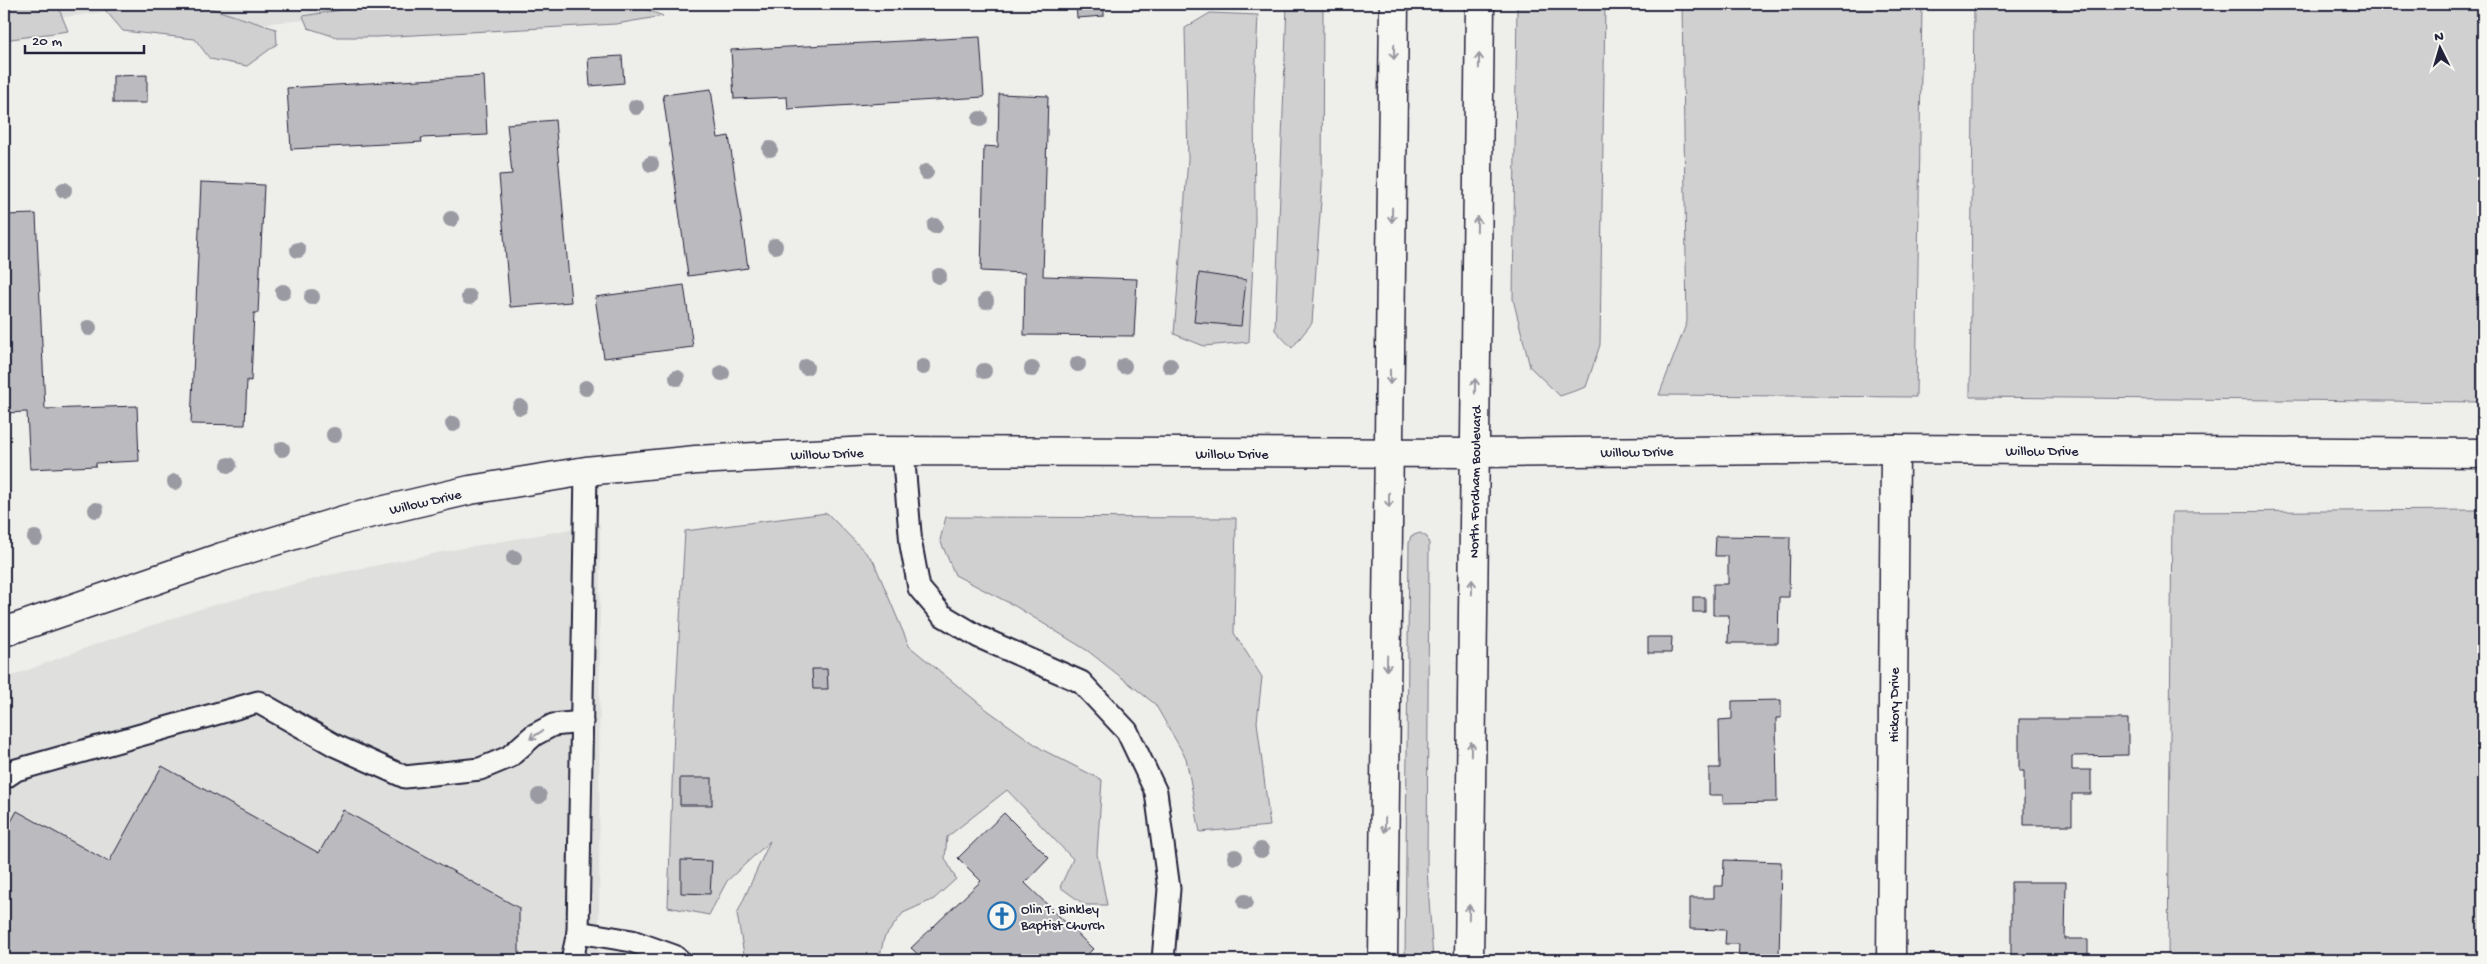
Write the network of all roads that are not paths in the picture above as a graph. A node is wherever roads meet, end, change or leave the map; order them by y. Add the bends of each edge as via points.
1 (1394, 4) edge
2 (1480, 4) edge
3 (1895, 449) junction
4 (903, 451) junction
5 (1390, 451) junction
6 (1474, 452) junction
7 (2483, 452) edge
8 (586, 471) junction
9 (4, 632) edge
10 (582, 722) junction
11 (4, 778) edge
12 (578, 932) junction
13 (572, 960) edge
14 (679, 960) edge
15 (1163, 960) edge
16 (1383, 960) edge
17 (1468, 960) edge
18 (1892, 960) edge

1 -> 5 main road
6 -> 2 main road, North Fordham Boulevard
3 - 6 main road, Willow Drive
3 - 7 main road, Willow Drive
3 - 18 main road, Hickory Drive
4 - 5 main road, Willow Drive via 1303,454
4 - 8 main road, Willow Drive via 706,459
4 - 15 lane via 910,545 919,588 942,615 979,637 1082,682 1127,731 1156,792 1169,889
5 - 6 main road, Willow Drive
5 -> 16 main road
17 -> 6 main road, North Fordham Boulevard
8 - 9 main road, Willow Drive via 470,490 347,520 222,557
8 - 10 lane
10 -> 11 lane via 553,725 534,735 509,757 480,769 404,777 336,746 258,702 16,770
10 - 12 lane
12 - 13 lane
12 - 14 lane via 632,941

